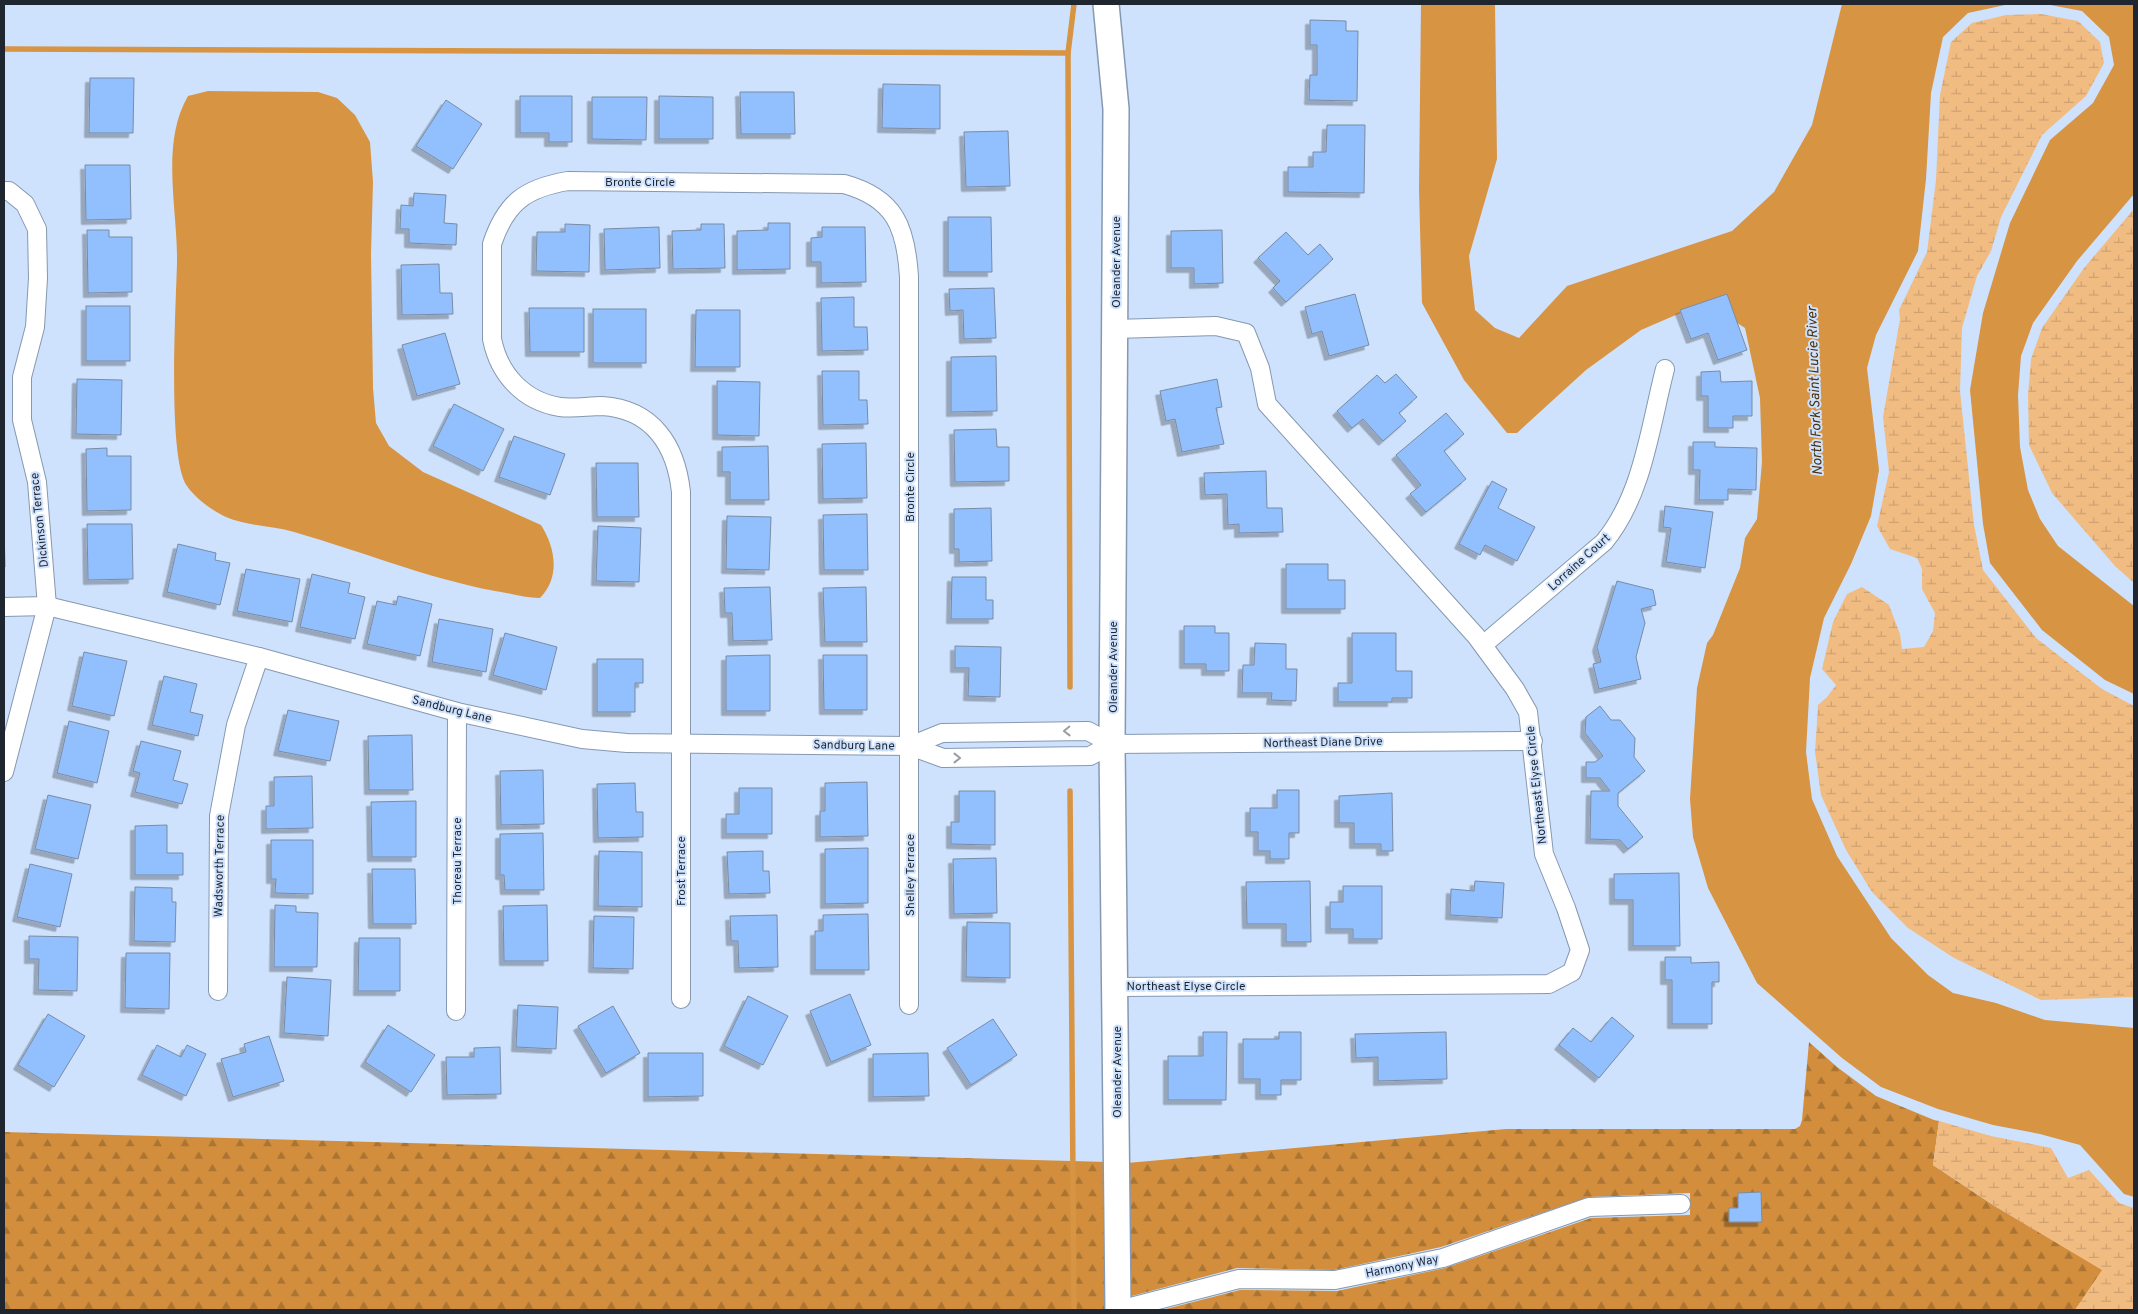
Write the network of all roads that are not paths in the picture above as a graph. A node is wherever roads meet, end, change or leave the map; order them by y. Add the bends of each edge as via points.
1 (1108, 14) edge
2 (4, 191) edge
3 (1115, 329) junction
4 (1665, 369) dead end
5 (47, 606) junction
6 (4, 607) edge
7 (1483, 645) junction
8 (258, 657) junction
9 (457, 712) junction
10 (1533, 741) junction
11 (682, 743) junction
12 (1112, 744) junction
13 (910, 746) junction
14 (4, 772) edge
15 (1116, 987) junction
16 (218, 991) dead end
17 (681, 999) dead end
18 (909, 1004) dead end
19 (456, 1011) dead end
20 (1681, 1204) dead end
21 (1119, 1310) edge

1 - 3 street, Oleander Avenue via 1116,109
2 - 5 street, Dickinson Terrace via 24,204 37,229 35,327 22,377 22,420 37,482
3 - 7 street, Northeast Elyse Circle via 1216,326 1246,333 1260,368 1267,404
3 - 12 street, Oleander Avenue
4 - 7 street, Lorraine Court via 1638,476 1617,526 1604,542
5 - 6 street, Sandburg Lane
5 - 8 street, Sandburg Lane
5 - 14 street, Dickinson Terrace
7 - 10 street, Northeast Elyse Circle via 1528,712
8 - 9 street, Sandburg Lane
8 - 16 street, Wadsworth Terrace via 236,725 219,816
9 - 11 street, Sandburg Lane via 582,739
9 - 19 street, Thoreau Terrace
10 - 12 street, Northeast Diane Drive
10 - 15 street, Northeast Elyse Circle via 1544,854 1580,950 1572,972 1549,984
11 - 13 street, Sandburg Lane
11 - 13 street, Bronte Circle via 681,492 671,450 652,426 625,411 603,406 562,407 527,395 503,371 494,353 492,244 496,230 511,206 521,197 546,185 568,181 844,184 864,189 875,196 900,223 907,247 909,277
11 - 17 street, Frost Terrace
13 -> 12 street, Sandburg Lane via 942,758 952,758 1090,756
12 -> 13 street, Sandburg Lane via 1088,731 942,733
12 - 15 street, Oleander Avenue
13 - 18 street, Shelley Terrace
15 - 21 street, Oleander Avenue
20 - 21 street, Harmony Way via 1590,1207 1443,1258 1335,1280 1239,1279

